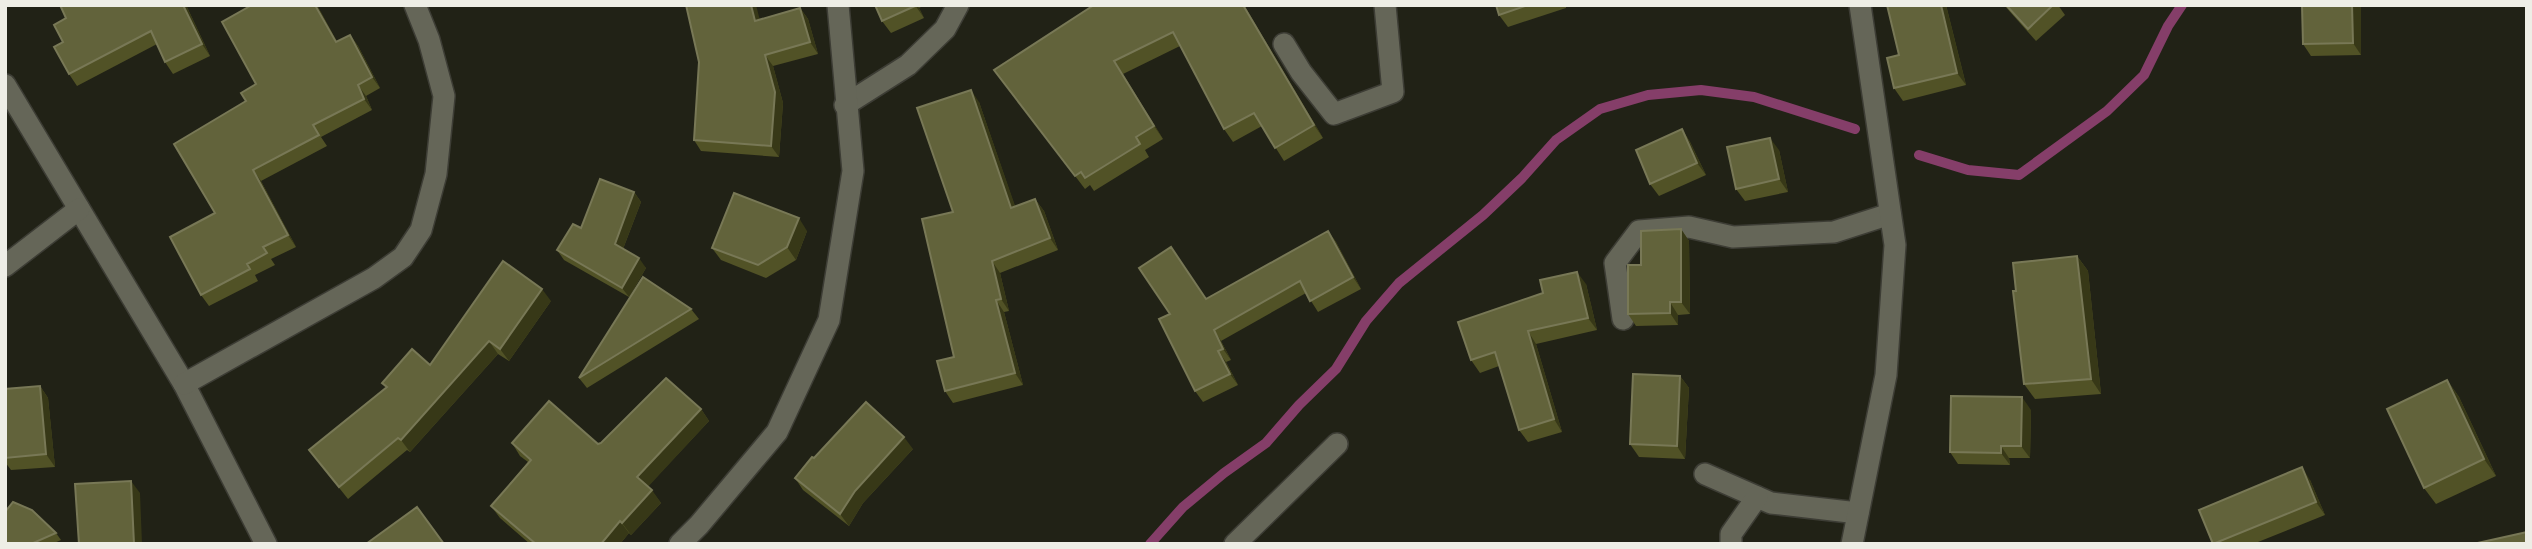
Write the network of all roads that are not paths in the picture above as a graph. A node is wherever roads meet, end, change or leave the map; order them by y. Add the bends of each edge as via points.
1 (415, 5) edge
2 (838, 5) edge
3 (958, 5) edge
4 (1385, 5) edge
5 (1860, 5) edge
6 (1284, 44) dead end
7 (5, 85) edge
8 (845, 105) junction
9 (79, 209) junction
10 (1891, 214) junction
11 (5, 266) edge
12 (1623, 318) dead end
13 (184, 384) junction
14 (1337, 444) dead end
15 (1705, 474) dead end
16 (1758, 497) junction
17 (1858, 513) junction
18 (266, 544) edge
19 (680, 544) edge
20 (1235, 544) edge
21 (1731, 544) edge
22 (1852, 544) edge

1 - 13 street via 444,96 436,174 421,230 403,257 373,278
2 - 8 street
3 - 8 street via 946,29 908,65
4 - 6 street via 1393,92 1334,114
5 - 10 street
7 - 9 street
8 - 19 street via 852,171 829,320 777,432
9 - 11 street
9 - 13 street
10 - 12 street via 1834,232 1733,237 1689,227 1639,231 1615,263
10 - 17 street via 1895,245 1886,375
13 - 18 street
14 - 20 street
15 - 16 street
16 - 17 street via 1771,503
16 - 21 street via 1731,534
17 - 22 street

